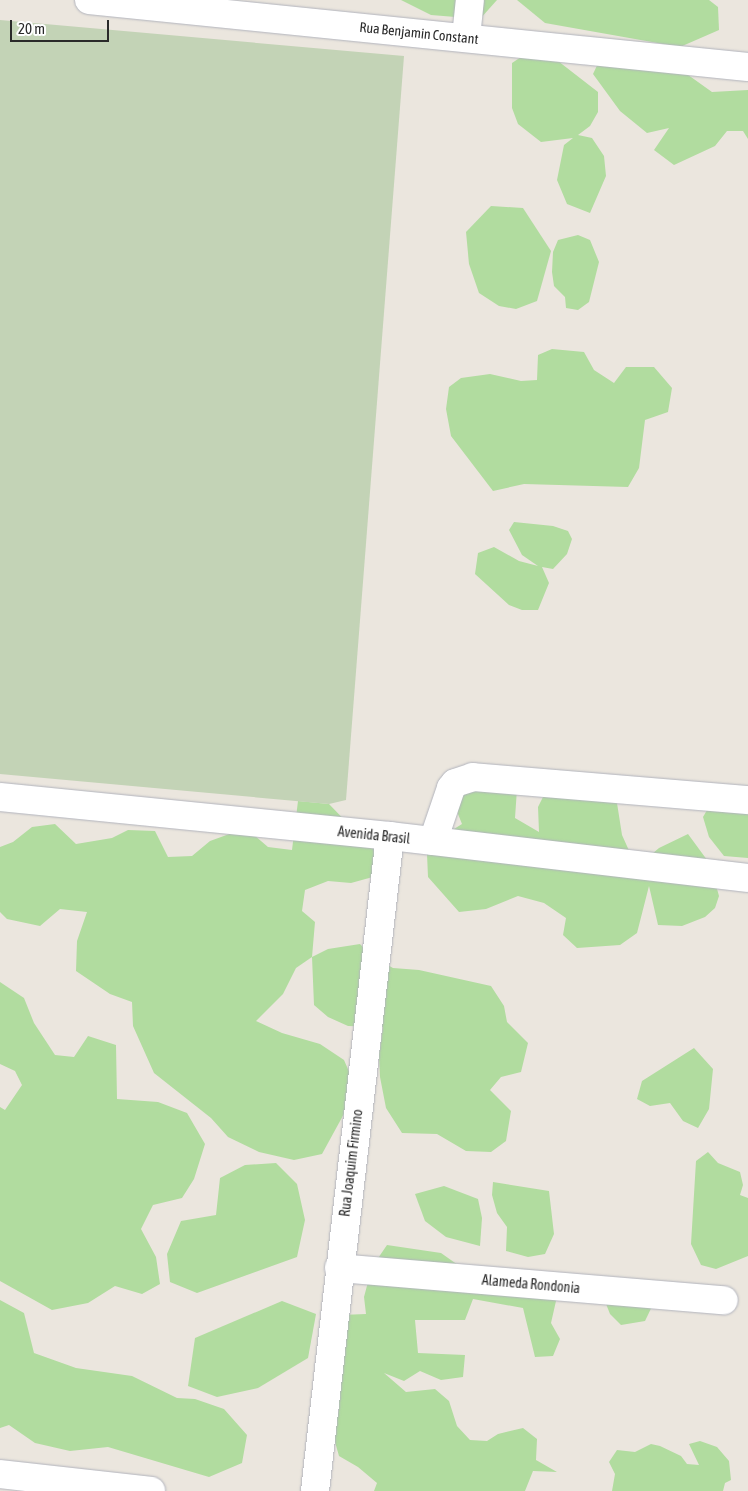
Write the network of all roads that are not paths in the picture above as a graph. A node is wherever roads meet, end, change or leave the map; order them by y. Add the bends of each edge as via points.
1 (89, 0) edge
2 (470, 0) edge
3 (466, 37) junction
4 (748, 67) edge
5 (0, 797) edge
6 (748, 800) edge
7 (390, 836) junction
8 (433, 841) junction
9 (748, 878) edge
10 (339, 1268) junction
11 (724, 1300) dead end
12 (0, 1474) edge
13 (151, 1491) edge
14 (315, 1491) edge

1 - 3 street, Rua Benjamin Constant
2 - 3 street
3 - 4 street, Rua Benjamin Constant
5 - 7 street, Avenida Brasil
6 - 8 street via 473,777 455,783 451,788
7 - 8 street, Avenida Brasil
7 - 10 street, Rua Joaquim Firmino
8 - 9 street, Avenida Brasil
10 - 11 street, Alameda Rondonia
10 - 14 street, Rua Joaquim Firmino
12 - 13 street

